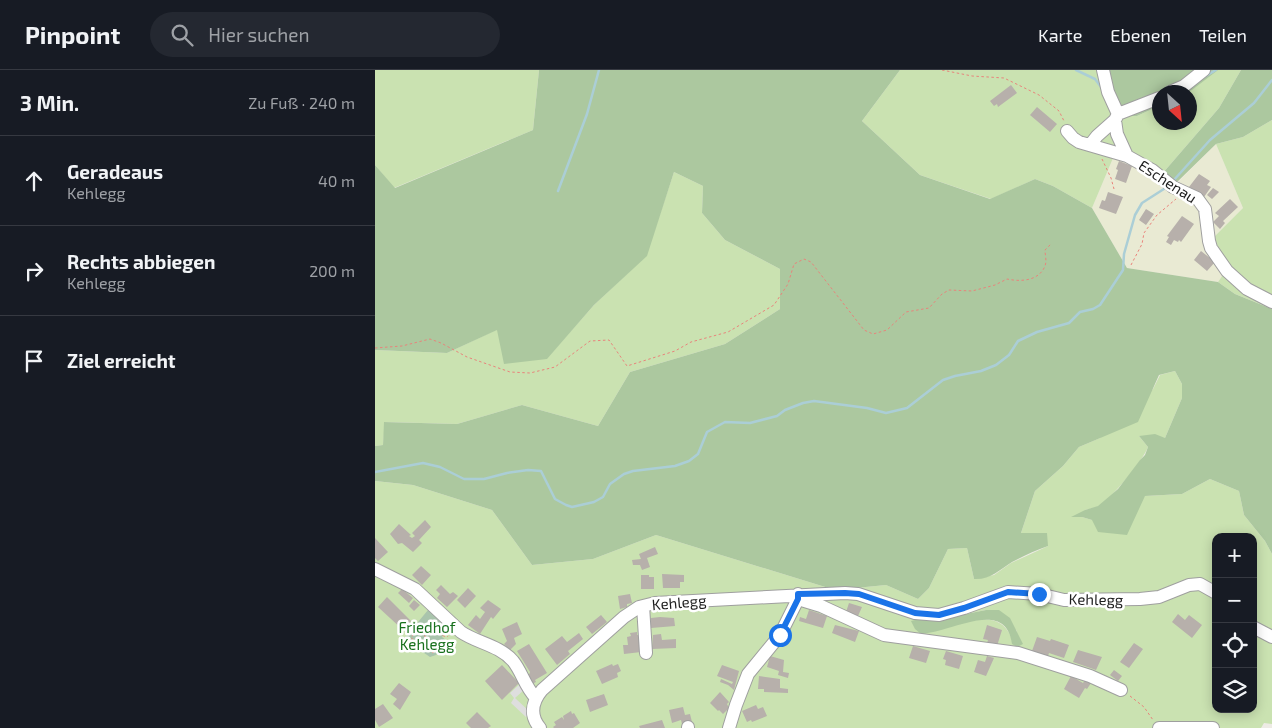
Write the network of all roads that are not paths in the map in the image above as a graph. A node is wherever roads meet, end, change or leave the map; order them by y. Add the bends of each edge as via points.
1 (1103, 70) edge
2 (1204, 70) edge
3 (1185, 85) edge
4 (1152, 101) edge
5 (1116, 117) junction
6 (1067, 131) road end
7 (1094, 146) junction
8 (1127, 156) junction
9 (1272, 302) edge
10 (375, 569) edge
11 (1212, 591) edge
12 (798, 596) junction
13 (643, 606) junction
14 (1257, 630) edge
15 (1272, 637) edge
16 (647, 653) dead end
17 (1121, 690) road end
18 (536, 698) junction
19 (1156, 724) edge
20 (540, 728) edge
21 (729, 728) edge
22 (1213, 728) edge

1 - 5 street, Eschenau
2 - 3 street
4 - 5 street
5 - 7 street via 1097,136
5 - 8 street, Eschenau via 1119,140
6 - 7 street via 1079,142
7 - 8 street
8 - 9 street, Eschenau via 1202,202 1211,248 1227,271 1247,289
10 - 18 street via 415,589 461,632 497,648 509,658
11 - 12 street, Kehlegg via 1200,584 1189,585 1159,597 1141,600 1064,600 1008,592 939,615 915,613 859,594
12 - 13 street, Kehlegg via 675,601
12 - 17 street, Kehlegg via 884,635 1018,654 1090,676
12 - 21 street via 780,635 748,674
13 - 16 street
13 - 18 street, Kehlegg via 625,617
14 - 15 street
18 - 20 street via 533,716
19 - 22 street

